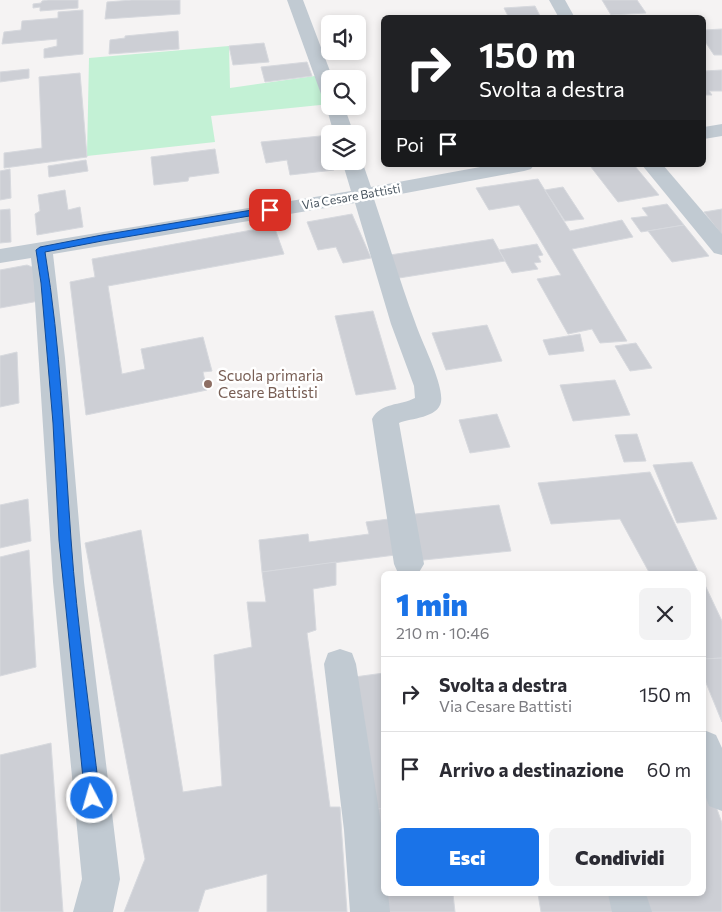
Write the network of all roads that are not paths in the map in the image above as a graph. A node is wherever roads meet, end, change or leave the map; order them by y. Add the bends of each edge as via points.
1 (295, 0) edge
2 (558, 0) edge
3 (566, 15) edge
4 (321, 70) edge
5 (722, 130) edge
6 (706, 133) edge
7 (513, 167) edge
8 (654, 167) edge
9 (355, 170) edge
10 (363, 195) junction
11 (722, 248) edge
12 (40, 250) junction
13 (0, 256) edge
14 (409, 564) dead end
15 (340, 664) dead end
16 (706, 752) edge
17 (722, 793) edge
18 (628, 896) edge
19 (93, 912) edge
20 (370, 912) edge
21 (632, 912) edge

1 - 4 street
2 - 3 street
5 - 6 street
7 - 10 street, Via Cesare Battisti
8 - 11 street
9 - 10 street
10 - 12 street, Via Cesare Battisti
10 - 14 street via 403,324 427,386 428,402 419,409 395,412 385,418
12 - 13 street, Via Cesare Battisti
12 - 19 street via 46,283 65,540 101,878
15 - 20 street via 363,830
16 - 17 street
18 - 21 street

